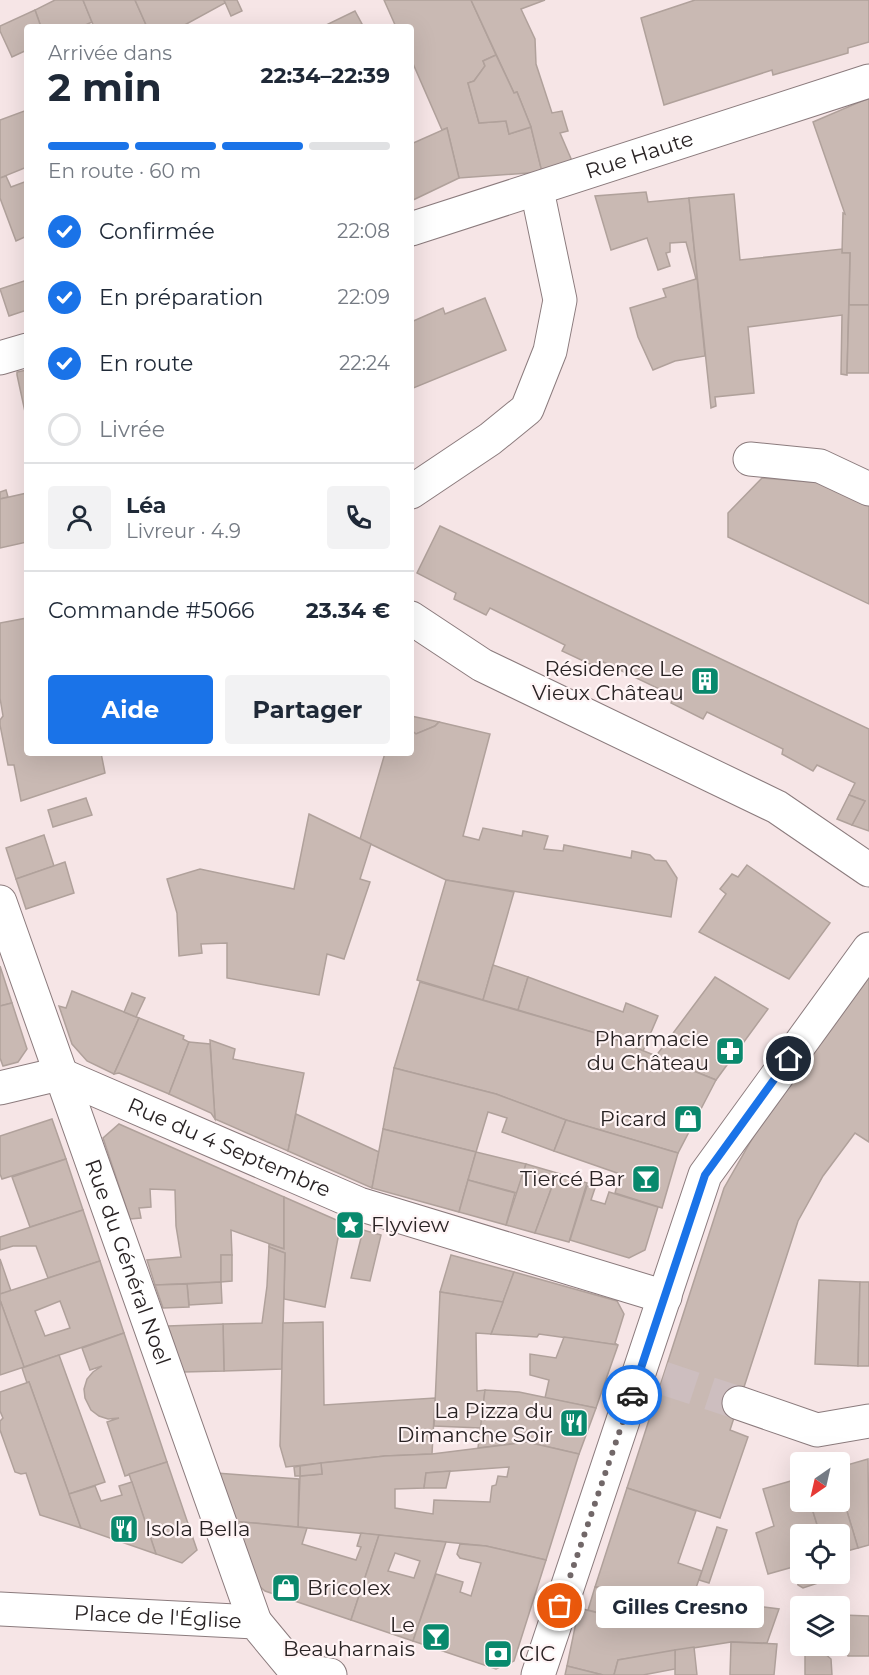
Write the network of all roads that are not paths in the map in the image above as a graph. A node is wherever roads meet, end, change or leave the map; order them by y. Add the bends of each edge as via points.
1 (869, 81) edge
2 (537, 190) junction
3 (414, 229) edge
4 (24, 351) edge
5 (0, 358) edge
6 (750, 459) dead end
7 (869, 489) edge
8 (414, 490) edge
9 (414, 620) edge
10 (869, 870) edge
11 (0, 902) edge
12 (869, 949) edge
13 (60, 1074) junction
14 (0, 1088) edge
15 (665, 1297) junction
16 (739, 1403) tunnel mouth
17 (869, 1421) edge
18 (0, 1609) edge
19 (255, 1622) junction
20 (330, 1675) edge
21 (538, 1675) edge

1 - 2 street, Rue Haute
2 - 3 street, Rue Haute
2 - 8 street via 560,300 550,351 527,410
4 - 5 street
6 - 7 street via 820,466
9 - 10 street via 482,665 777,807
11 - 13 street, Rue du Général Noel
12 - 15 street via 705,1175
13 - 14 street
13 - 15 street, Rue du 4 Septembre via 359,1204
13 - 19 street, Rue du Général Noel
15 - 21 street via 651,1374
16 - 17 street via 818,1430
18 - 19 street, Place de l'Église
19 - 20 street, Place de l'Église via 294,1669

